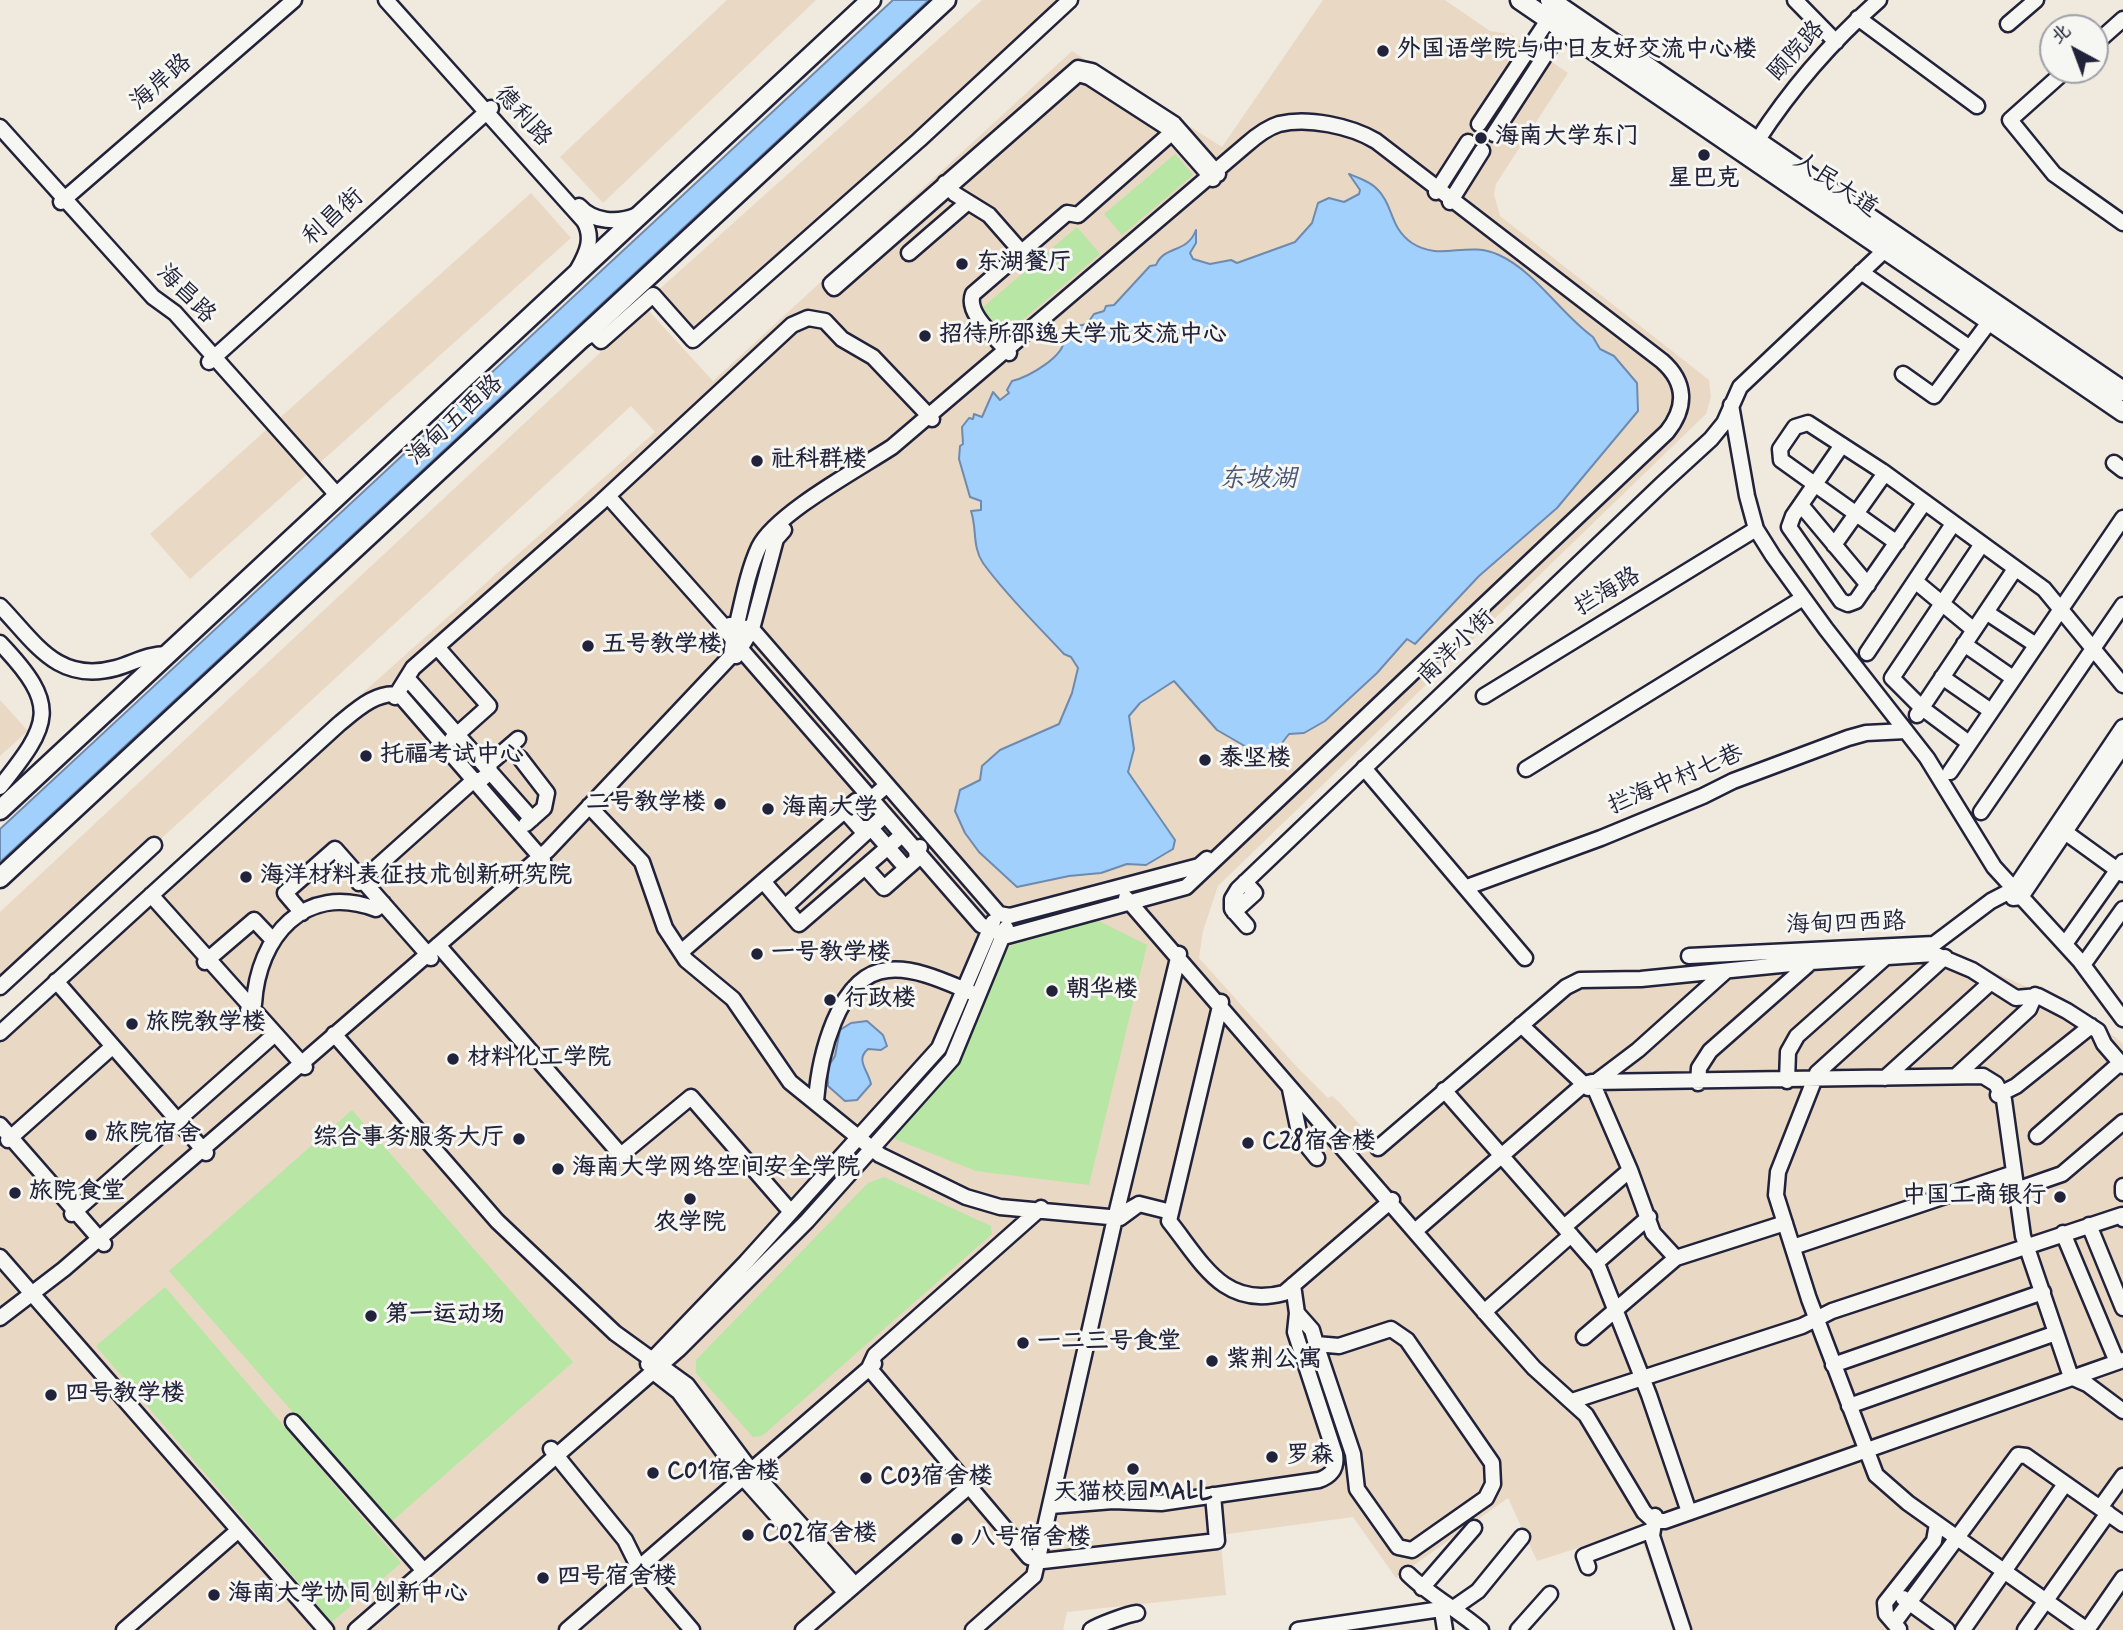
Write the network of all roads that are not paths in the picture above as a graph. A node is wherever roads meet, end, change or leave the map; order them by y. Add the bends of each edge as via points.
1 (294, 0) edge
2 (386, 0) edge
3 (394, 0) edge
4 (871, 0) edge
5 (946, 0) edge
6 (1070, 0) edge
7 (1520, 0) edge
8 (1550, 0) edge
9 (1795, 0) edge
10 (1879, 0) edge
11 (2036, 0) edge
12 (1858, 18) junction
13 (2123, 19) edge
14 (1555, 24) junction
15 (2008, 24) dead end
16 (2109, 32) edge
17 (1836, 42) junction
18 (2050, 84) edge
19 (1124, 96) junction
20 (1976, 106) dead end
21 (489, 110) junction
22 (1112, 112) dead end
23 (0, 127) edge
24 (1487, 129) tunnel mouth
25 (1177, 133) junction
26 (0, 139) edge
27 (1757, 141) junction
28 (1473, 150) tunnel mouth
29 (1214, 175) junction
30 (947, 185) junction
31 (1445, 195) junction
32 (63, 200) junction
33 (968, 202) junction
34 (642, 213) junction
35 (2123, 223) edge
36 (1885, 250) junction
37 (909, 253) dead end
38 (1023, 254) junction
39 (1861, 272) junction
40 (575, 275) junction
41 (1990, 321) junction
42 (1970, 348) junction
43 (569, 349) junction
44 (1010, 349) junction
45 (211, 360) junction
46 (1903, 374) dead end
47 (2123, 391) edge
48 (1731, 402) junction
49 (2123, 412) edge
50 (928, 419) junction
51 (1842, 445) junction
52 (1885, 473) junction
53 (1815, 485) junction
54 (609, 498) junction
55 (334, 499) junction
56 (1924, 503) junction
57 (1801, 505) junction
58 (1856, 514) junction
59 (2123, 518) edge
60 (1954, 524) junction
61 (1756, 529) junction
62 (1896, 543) junction
63 (1982, 544) junction
64 (1834, 545) junction
65 (2015, 569) junction
66 (1915, 581) junction
67 (1868, 585) junction
68 (1803, 598) junction
69 (1942, 603) junction
70 (0, 606) edge
71 (2123, 606) edge
72 (2060, 608) junction
73 (1986, 612) junction
74 (752, 629) junction
75 (1974, 630) junction
76 (737, 639) junction
77 (0, 643) edge
78 (1964, 644) junction
79 (2036, 645) junction
80 (438, 648) junction
81 (2092, 651) junction
82 (1867, 653) dead end
83 (167, 654) junction
84 (1942, 677) junction
85 (2013, 678) junction
86 (409, 680) junction
87 (2123, 685) edge
88 (1484, 696) dead end
89 (398, 697) junction
90 (1991, 711) junction
91 (1919, 712) junction
92 (2123, 727) edge
93 (1906, 731) junction
94 (457, 734) junction
95 (518, 739) dead end
96 (1969, 743) junction
97 (442, 747) junction
98 (2122, 749) edge
99 (520, 758) dead end
100 (1364, 768) junction
101 (1526, 769) dead end
102 (490, 772) junction
103 (1950, 772) dead end
104 (471, 780) junction
105 (887, 785) junction
106 (0, 787) edge
107 (871, 799) junction
108 (591, 808) junction
109 (0, 810) edge
110 (845, 811) junction
111 (1981, 811) dead end
112 (885, 815) junction
113 (532, 819) junction
114 (871, 828) junction
115 (517, 832) junction
116 (2065, 832) junction
117 (902, 835) junction
118 (932, 837) junction
119 (154, 845) dead end
120 (887, 848) junction
121 (916, 850) junction
122 (540, 859) junction
123 (865, 866) junction
124 (906, 869) junction
125 (2121, 869) edge
126 (0, 878) edge
127 (359, 880) junction
128 (763, 881) junction
129 (1467, 887) junction
130 (1121, 888) junction
131 (2017, 893) junction
132 (151, 898) junction
133 (1133, 902) junction
134 (381, 904) junction
135 (785, 907) junction
136 (2123, 909) edge
137 (302, 913) junction
138 (1004, 915) junction
139 (1247, 926) dead end
140 (988, 929) junction
141 (1003, 935) junction
142 (271, 939) junction
143 (2065, 944) junction
144 (681, 952) junction
145 (432, 954) junction
146 (1689, 956) dead end
147 (1887, 956) junction
148 (1181, 957) junction
149 (1945, 957) junction
150 (1525, 958) dead end
151 (207, 961) junction
152 (1811, 962) junction
153 (2083, 965) junction
154 (1726, 971) junction
155 (1990, 983) junction
156 (56, 984) junction
157 (0, 987) edge
158 (963, 989) junction
159 (2035, 995) junction
160 (979, 996) junction
161 (1221, 1003) junction
162 (249, 1008) junction
163 (2121, 1013) edge
164 (1521, 1025) junction
165 (2091, 1026) junction
166 (0, 1033) edge
167 (272, 1034) junction
168 (0, 1038) edge
169 (334, 1038) junction
170 (112, 1050) junction
171 (2122, 1064) edge
172 (301, 1067) junction
173 (1957, 1076) junction
174 (1886, 1077) junction
175 (1814, 1078) junction
176 (1786, 1079) junction
177 (1698, 1081) junction
178 (1289, 1083) junction
179 (1591, 1084) junction
180 (1444, 1090) junction
181 (2000, 1095) junction
182 (816, 1101) junction
183 (175, 1120) junction
184 (2123, 1122) edge
185 (0, 1125) edge
186 (2037, 1136) dead end
187 (859, 1137) junction
188 (8, 1139) edge
189 (872, 1147) junction
190 (1378, 1148) dead end
191 (203, 1152) junction
192 (1317, 1157) dead end
193 (1503, 1158) junction
194 (1630, 1170) junction
195 (2012, 1174) junction
196 (2123, 1186) edge
197 (2014, 1191) junction
198 (2123, 1193) edge
199 (1390, 1201) junction
200 (1046, 1208) junction
201 (72, 1210) junction
202 (791, 1212) junction
203 (1171, 1212) junction
204 (1119, 1214) junction
205 (1649, 1217) junction
206 (2123, 1219) edge
207 (1785, 1223) junction
208 (2090, 1227) junction
209 (1568, 1231) junction
210 (1419, 1232) junction
211 (2062, 1236) junction
212 (100, 1243) junction
213 (1793, 1247) junction
214 (2025, 1248) junction
215 (0, 1257) edge
216 (1676, 1258) junction
217 (0, 1264) edge
218 (1596, 1264) junction
219 (1293, 1285) junction
220 (2040, 1292) junction
221 (31, 1296) junction
222 (2123, 1308) edge
223 (1615, 1310) junction
224 (1486, 1311) junction
225 (1297, 1313) junction
226 (0, 1318) edge
227 (1817, 1321) junction
228 (0, 1327) edge
229 (2054, 1334) junction
230 (1584, 1337) dead end
231 (1316, 1344) junction
232 (2116, 1360) edge
233 (1833, 1365) junction
234 (652, 1366) junction
235 (874, 1367) junction
236 (2068, 1376) junction
237 (1642, 1380) junction
238 (1576, 1402) junction
239 (1849, 1406) junction
240 (2123, 1410) edge
241 (2123, 1419) edge
242 (293, 1422) dead end
243 (1865, 1447) junction
244 (551, 1455) junction
245 (1334, 1470) junction
246 (749, 1476) junction
247 (2123, 1476) edge
248 (2066, 1484) junction
249 (970, 1485) junction
250 (1357, 1489) junction
251 (1213, 1495) junction
252 (1054, 1506) junction
253 (1689, 1510) junction
254 (2104, 1510) junction
255 (1654, 1522) junction
256 (1937, 1524) junction
257 (2123, 1524) edge
258 (1474, 1528) dead end
259 (234, 1534) junction
260 (1522, 1538) dead end
261 (1957, 1538) junction
262 (1042, 1556) junction
263 (1588, 1567) dead end
264 (421, 1568) junction
265 (2004, 1572) junction
266 (637, 1573) junction
267 (1408, 1574) dead end
268 (2123, 1578) edge
269 (1422, 1588) junction
270 (851, 1589) junction
271 (1893, 1591) junction
272 (1550, 1594) dead end
273 (2045, 1601) junction
274 (1909, 1603) junction
275 (1448, 1609) junction
276 (1137, 1613) dead end
277 (1897, 1627) edge
278 (124, 1630) edge
279 (317, 1630) edge
280 (326, 1630) edge
281 (344, 1630) edge
282 (356, 1630) edge
283 (567, 1630) edge
284 (577, 1630) edge
285 (681, 1630) edge
286 (692, 1630) edge
287 (803, 1630) edge
288 (973, 1630) edge
289 (982, 1630) edge
290 (1091, 1630) edge
291 (1298, 1630) edge
292 (1445, 1630) edge
293 (1481, 1630) edge
294 (1518, 1630) edge
295 (1683, 1630) edge
296 (1947, 1630) edge
297 (1963, 1630) edge
298 (2025, 1630) edge
299 (2087, 1630) edge

1 - 32 street, 海岸路
2 - 21 street, 德利路
3 - 21 street, 德利路
4 - 34 main road, 海甸五西路
5 - 43 main road, 海甸五西路
6 - 43 street via 693,340 653,295 601,341 593,333
7 - 14 main road, 人民大道
8 - 27 main road, 人民大道
9 - 17 street
10 - 12 street, 颐院路
11 - 15 street
12 - 17 street, 颐院路
12 - 20 street
13 - 16 street
14 - 24 street
14 - 36 main road, 人民大道
17 - 27 street, 颐院路 via 1787,94
18 - 35 street via 2010,120 2054,174
19 - 22 street
19 - 25 street
19 - 30 street via 1088,69 1075,70
21 - 34 street, 德利路 via 585,213 616,220
21 - 40 street, 德利路 via 587,226 589,244
21 - 45 street, 利昌街
23 - 32 street, 海昌路
25 - 29 street
25 - 38 street via 1078,215 1067,213
26 - 32 street, 海昌路
27 - 47 main road, 人民大道
28 - 31 street
29 - 31 street via 1264,131 1296,122 1371,138
29 - 44 street
30 - 30 street via 831,284 834,288
30 - 33 street
31 - 130 street via 1666,372 1677,391 1671,416 1199,866
31 - 133 street via 1670,368 1682,390 1677,419 1186,887
32 - 45 street, 海昌路
33 - 37 street
33 - 38 street via 989,215
34 - 40 main road, 海甸五西路
36 - 39 street, 南洋小街
36 - 41 main road, 人民大道
38 - 44 street via 977,302
39 - 42 street
39 - 48 street, 南洋小街 via 1740,387
40 - 55 main road, 海甸五西路
41 - 42 street
41 - 49 main road, 人民大道
42 - 46 street via 1934,396
43 - 126 main road, 海甸五西路
44 - 50 street
45 - 55 street, 海昌路
48 - 61 street
48 - 100 street, 南洋小街 via 1724,423 1686,466
50 - 54 street via 873,357 842,339 825,321 808,318 784,331
50 - 74 street via 889,456 822,497 778,536
50 - 76 street via 826,488 766,537 757,551
51 - 52 street
51 - 53 street
51 - 53 street via 1808,423 1795,427 1780,449 1781,460
52 - 56 street
52 - 58 street
53 - 57 street
53 - 58 street
54 - 76 street
54 - 80 street
55 - 83 main road, 海甸五西路
56 - 60 street
56 - 62 street
57 - 64 street
57 - 67 street via 1790,522 1791,532 1840,601 1856,601
58 - 62 street
58 - 64 street
59 - 72 street
60 - 63 street
60 - 66 street
61 - 68 street
61 - 88 street, 拦海路
62 - 67 street
63 - 65 street
63 - 69 street
64 - 67 street
65 - 72 street
65 - 73 street
66 - 69 street
66 - 82 street
68 - 93 street
68 - 101 street
69 - 75 street
69 - 91 street via 1892,678
70 - 83 street via 47,658 62,666 101,671 149,654
71 - 81 street
72 - 79 street
72 - 81 street
73 - 75 street
73 - 79 street
74 - 76 street
74 - 76 street
74 - 105 street
75 - 78 street
76 - 107 street
76 - 108 street
77 - 106 street via 34,681 41,717 30,749
78 - 84 street
78 - 85 street
79 - 85 street
80 - 86 street
80 - 94 street via 489,706
81 - 87 street
81 - 111 street
83 - 109 main road, 海甸五西路
84 - 90 street
84 - 91 street
85 - 90 street
86 - 89 street
86 - 94 street
89 - 97 street
89 - 132 street via 369,706 344,726
90 - 96 street
91 - 96 street
92 - 131 street
93 - 129 street, 拦海中村七巷 via 1867,733 1793,758 1661,814
93 - 131 street via 1994,867
94 - 97 street
94 - 102 street
95 - 102 street via 489,764
96 - 103 street
97 - 104 street
98 - 116 street
99 - 113 street via 547,793 544,808
100 - 129 street
100 - 139 street, 南洋小街 via 1245,881 1232,899 1234,912
102 - 104 street via 481,780
102 - 113 street
104 - 115 street
104 - 127 street
105 - 107 street
105 - 118 street
107 - 110 street via 856,801
107 - 112 street
108 - 122 street
108 - 144 street via 642,862 665,928
110 - 114 street via 860,828
110 - 128 street
112 - 114 street
112 - 117 street
113 - 115 street
114 - 120 street
114 - 135 street
115 - 122 street
116 - 125 street
116 - 131 street
117 - 120 street
117 - 121 street
118 - 121 street
118 - 138 street
119 - 157 street
120 - 123 street
120 - 124 street
121 - 124 street via 917,859
121 - 140 street
122 - 145 street
123 - 124 street via 884,888
123 - 135 street via 799,924
125 - 143 street
127 - 134 street
127 - 137 street via 332,852 285,893
128 - 135 street
128 - 144 street
129 - 150 street
130 - 133 street
130 - 138 street
131 - 143 street
131 - 146 street, 海甸四西路 via 1991,901 1934,944
132 - 151 street
132 - 156 street
133 - 141 street
133 - 148 street
134 - 137 street via 376,909 344,902
134 - 145 street
136 - 153 street
137 - 142 street
138 - 140 street
138 - 141 street
140 - 141 street
140 - 158 street
141 - 160 street
142 - 151 street via 254,920
142 - 162 street via 259,967 254,1004
143 - 153 street
144 - 182 street via 698,973 733,999 783,1075
145 - 169 street
145 - 202 street via 621,1155 691,1097
147 - 149 street
147 - 152 street
147 - 176 street via 1797,1035 1788,1052
148 - 161 street
148 - 204 street
149 - 155 street
149 - 175 street
151 - 162 street
152 - 154 street
152 - 177 street via 1714,1047 1702,1062
153 - 163 street
154 - 164 street via 1580,980
154 - 179 street via 1638,1050
155 - 159 street via 2020,999
155 - 174 street
156 - 166 street
156 - 168 street
156 - 170 street
158 - 160 street
158 - 182 street via 899,970 879,971 860,981 845,998 832,1030 818,1075
158 - 187 street via 939,1048
159 - 165 street
159 - 173 street via 2029,1009
160 - 189 street via 953,1059
161 - 178 street
161 - 203 street
162 - 167 street
164 - 179 street
164 - 180 street
165 - 171 street
165 - 181 street
167 - 172 street
167 - 183 street
169 - 172 street
169 - 234 street via 494,1223
170 - 183 street
170 - 188 street
171 - 186 street
172 - 191 street
173 - 174 street
173 - 181 street via 1981,1079
174 - 175 street
175 - 176 street
175 - 207 street via 1776,1181
176 - 177 street
177 - 179 street
178 - 192 street via 1300,1137
178 - 199 street
179 - 193 street
179 - 194 street
180 - 190 street
180 - 193 street
181 - 195 street
182 - 187 street
183 - 191 street
183 - 201 street
184 - 197 street via 2062,1174
185 - 188 street
187 - 189 street
187 - 202 street
188 - 201 street
189 - 200 street via 896,1166 966,1197 1000,1207
189 - 234 street via 788,1241
191 - 212 street
193 - 209 street
193 - 210 street
194 - 205 street
194 - 209 street
195 - 197 street
195 - 213 street
196 - 198 street
197 - 214 street
199 - 210 street
199 - 219 street
200 - 204 street
200 - 235 street
201 - 212 street
202 - 234 street
203 - 204 street via 1139,1204
203 - 219 street via 1169,1221 1219,1283 1234,1293 1267,1298
204 - 252 street
205 - 216 street via 1653,1233
205 - 218 street
206 - 208 street via 2122,1215
207 - 213 street
207 - 216 street
208 - 211 street
208 - 222 street
209 - 218 street
209 - 224 street
210 - 224 street
211 - 214 street
211 - 232 street
212 - 221 street via 42,1297
213 - 227 street
214 - 220 street
214 - 227 street
215 - 221 street
216 - 223 street
217 - 221 street
218 - 223 street
219 - 225 street
220 - 229 street
220 - 233 street
221 - 226 street
221 - 228 street
221 - 259 street
221 - 280 street
223 - 230 street
223 - 237 street
224 - 238 street via 1534,1368
225 - 231 street
225 - 245 street via 1295,1332 1335,1454
227 - 233 street
227 - 237 street
229 - 236 street
229 - 239 street
231 - 250 street via 1353,1454
231 - 250 street via 1339,1346 1383,1330 1398,1333 1421,1357 1492,1463 1493,1485 1486,1497 1407,1551 1398,1547
232 - 236 street
233 - 239 street
234 - 244 street
234 - 246 street
235 - 246 street
235 - 249 street
236 - 240 street
236 - 241 street
236 - 243 street
237 - 238 street
237 - 253 street
238 - 255 street
239 - 243 street
242 - 264 street
243 - 253 street
243 - 256 street via 1884,1484
244 - 264 street
244 - 266 street
245 - 250 street
245 - 251 street via 1320,1480
246 - 266 street
246 - 270 street
247 - 254 street
248 - 254 street
248 - 261 street via 2026,1456 2016,1456
248 - 265 street
249 - 262 street
249 - 270 street
251 - 252 street via 1161,1503
251 - 262 street via 1217,1541 1060,1558
252 - 262 street
253 - 255 street
254 - 257 street
254 - 273 street
255 - 263 street via 1584,1556
255 - 295 street
256 - 261 street
256 - 271 street via 1934,1541
258 - 269 street
259 - 278 street
259 - 279 street
260 - 275 street via 1478,1591
261 - 265 street
261 - 274 street
262 - 288 street via 1034,1576
262 - 289 street via 1038,1580
264 - 281 street
264 - 282 street
265 - 273 street
265 - 297 street
266 - 283 street
266 - 284 street
266 - 285 street
266 - 286 street
267 - 269 street
268 - 299 street
269 - 275 street
270 - 287 street
271 - 274 street
271 - 277 street via 1884,1608
272 - 294 street
273 - 298 street
273 - 299 street
274 - 277 street
274 - 296 street
275 - 291 street
275 - 292 street
275 - 293 street
276 - 290 street

